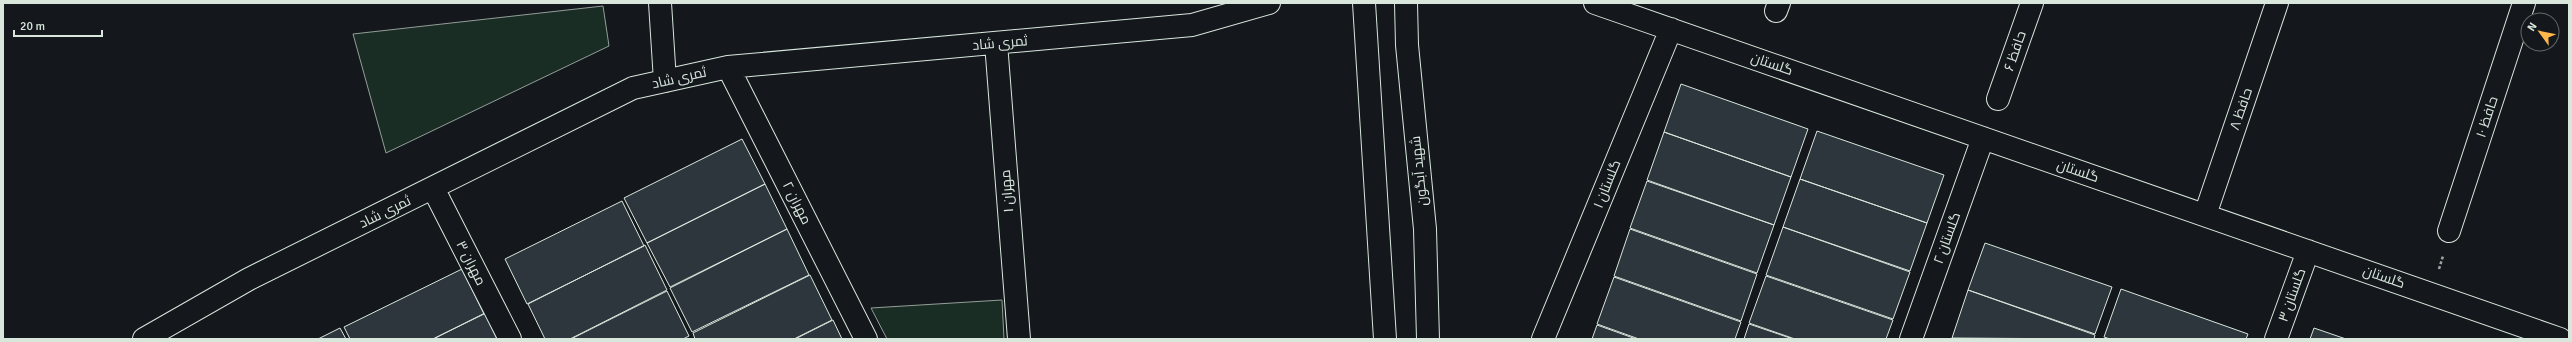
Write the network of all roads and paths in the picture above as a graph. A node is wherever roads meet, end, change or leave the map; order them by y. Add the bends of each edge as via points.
1 (660, 3) edge
2 (1215, 3) edge
3 (1269, 3) edge
4 (1364, 3) edge
5 (1406, 3) edge
6 (1595, 3) edge
7 (2032, 3) edge
8 (2277, 3) edge
9 (2524, 3) edge
10 (1192, 25) junction
11 (1671, 29) junction
12 (996, 43) junction
13 (728, 67) junction
14 (665, 81) junction
15 (1998, 99) dead end
16 (1983, 138) junction
17 (432, 188) junction
18 (2205, 215) junction
19 (2449, 231) joint
20 (2308, 251) junction
21 (2432, 295) junction
22 (155, 336) edge
23 (510, 339) edge
24 (866, 339) edge
25 (1019, 339) edge
26 (1385, 339) edge
27 (1428, 339) edge
28 (1543, 339) edge
29 (1911, 339) edge
30 (2276, 339) edge
31 (2560, 339) edge

1 - 14 street
2 - 10 street
3 - 10 street, ثمری شاد
4 - 26 street
5 - 27 street, شهید آبگون via 1407,45 1425,229
6 - 11 street, گلستان
7 - 15 street, حافظ ۶
8 - 18 street, حافظ ۸
9 - 19 street, حافظ ۱۰
10 - 12 street, ثمری شاد
11 - 16 street, گلستان
11 - 28 street, گلستان ۱
12 - 13 street, ثمری شاد
12 - 25 street, ۱ مهران
13 - 14 street, ثمری شاد
13 - 24 street, مهران ۲
14 - 17 street, ثمری شاد via 633,88
16 - 18 street, گلستان
16 - 29 street, گلستان ۲
17 - 22 street, ثمری شاد via 249,279
17 - 23 street, مهران ۳
18 - 20 street, گلستان
19 - 21 path
20 - 21 street, گلستان
20 - 30 street, گلستان ۳
21 - 31 street, گلستان

